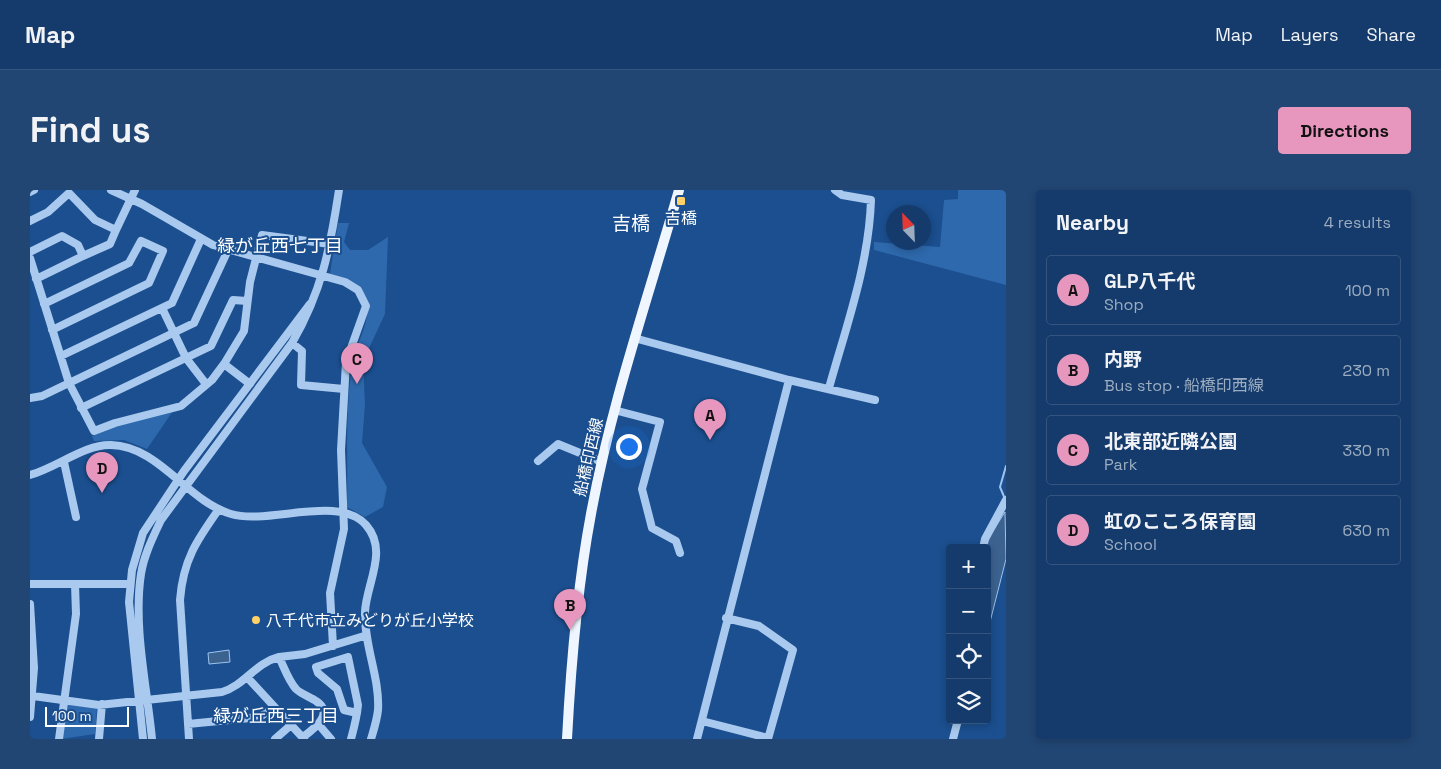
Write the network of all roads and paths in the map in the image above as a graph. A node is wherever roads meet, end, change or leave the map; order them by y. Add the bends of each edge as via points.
1 (34, 190) edge
2 (111, 190) edge
3 (135, 190) edge
4 (339, 190) edge
5 (679, 190) edge
6 (835, 190) edge
7 (69, 191) edge
8 (30, 192) edge
9 (131, 199) junction
10 (30, 221) edge
11 (116, 230) junction
12 (201, 239) junction
13 (330, 244) junction
14 (228, 250) junction
15 (30, 252) edge
16 (83, 256) junction
17 (30, 258) edge
18 (255, 258) junction
19 (323, 275) junction
20 (36, 279) junction
21 (314, 299) junction
22 (247, 301) junction
23 (44, 304) junction
24 (162, 308) junction
25 (52, 330) junction
26 (174, 333) junction
27 (634, 338) junction
28 (292, 343) junction
29 (60, 356) junction
30 (186, 358) junction
31 (224, 364) junction
32 (789, 380) junction
33 (69, 383) junction
34 (206, 384) junction
35 (250, 384) junction
36 (829, 388) junction
37 (344, 389) junction
38 (30, 398) edge
39 (875, 400) dead end
40 (81, 408) junction
41 (614, 410) junction
42 (538, 461) dead end
43 (64, 462) junction
44 (602, 462) junction
45 (30, 475) edge
46 (178, 480) junction
47 (185, 486) junction
48 (1006, 500) edge
49 (219, 509) junction
50 (344, 512) junction
51 (76, 517) dead end
52 (984, 544) edge
53 (680, 553) dead end
54 (30, 584) edge
55 (75, 584) junction
56 (130, 584) junction
57 (30, 604) edge
58 (726, 618) junction
59 (364, 636) junction
60 (333, 646) junction
61 (279, 657) junction
62 (32, 668) edge
63 (247, 677) junction
64 (33, 696) junction
65 (185, 696) junction
66 (148, 700) junction
67 (64, 701) junction
68 (139, 701) junction
69 (102, 704) junction
70 (274, 707) junction
71 (357, 713) junction
72 (30, 717) edge
73 (702, 721) junction
74 (188, 724) junction
75 (957, 724) edge
76 (291, 725) junction
77 (319, 725) junction
78 (304, 738) edge
79 (768, 738) edge
80 (59, 739) edge
81 (99, 739) edge
82 (143, 739) edge
83 (152, 739) edge
84 (189, 739) edge
85 (276, 739) edge
86 (330, 739) edge
87 (351, 739) edge
88 (371, 739) edge
89 (567, 739) edge
90 (697, 739) edge
91 (953, 739) edge

1 - 8 street
2 - 9 street
3 - 9 street
4 - 13 street
5 - 27 main road, 船橋印西線
6 - 36 street via 842,195 871,200 871,217 868,245
7 - 10 street via 48,212
7 - 11 street via 95,220
9 - 11 street
9 - 12 street
11 - 16 street via 110,244
12 - 14 street
12 - 24 street via 172,303
13 - 18 street via 265,234 261,237
13 - 19 street
14 - 18 street
14 - 26 street via 194,323
15 - 16 street via 62,236 78,245
16 - 20 street
17 - 20 street
18 - 19 street
18 - 22 street
19 - 21 street
19 - 37 street via 352,285 363,296 366,306 349,351
20 - 23 street
21 - 28 street
21 - 35 street
22 - 30 street via 233,300 211,346
22 - 31 street via 244,331
23 - 25 street
23 - 25 street via 129,263 141,241 163,251 149,283
24 - 26 street
24 - 29 street
25 - 29 street
26 - 30 street
26 - 33 street
27 - 32 street
27 - 41 main road, 船橋印西線
28 - 37 street via 302,350 301,385
28 - 47 street
29 - 33 street
30 - 34 street
30 - 40 street
31 - 34 street
31 - 35 street
32 - 36 street
32 - 58 street
33 - 38 street
33 - 40 street
34 - 40 street via 181,406 115,423 98,431 92,430
35 - 46 street
36 - 39 street
37 - 50 street via 341,450
41 - 44 main road, 船橋印西線
41 - 53 street via 660,422 642,489 652,528 676,542
42 - 44 street via 558,444
43 - 45 street
43 - 46 street via 92,448 124,446 135,449
43 - 51 street
44 - 89 main road, 船橋印西線 via 590,516 575,619
46 - 47 street
46 - 56 street via 143,533
47 - 49 street
47 - 66 street via 161,520 142,572 139,601
48 - 52 street
49 - 50 street via 250,517
49 - 65 street via 188,556 181,583
50 - 59 street via 367,526 376,547
50 - 60 street via 344,529 330,593
54 - 55 street
55 - 56 street
55 - 67 street via 76,614
56 - 68 street via 130,623
57 - 62 street
58 - 73 street
58 - 79 street via 759,626 793,650
59 - 60 street
59 - 88 street via 378,702
60 - 61 street
61 - 63 street via 260,665
61 - 77 street via 294,687 321,704 323,717
62 - 64 street
63 - 65 street via 237,686 222,692
63 - 70 street
64 - 67 street
64 - 72 street
65 - 66 street
65 - 74 street
66 - 68 street
66 - 83 street
67 - 69 street
67 - 80 street
68 - 69 street
68 - 82 street
69 - 81 street
70 - 74 street via 260,717
70 - 76 street
71 - 71 street via 357,694 348,657 316,667 318,673 338,689 344,710
71 - 87 street
73 - 79 street
73 - 90 street
74 - 84 street
75 - 91 street
76 - 78 street
76 - 85 street
77 - 78 street
77 - 86 street

